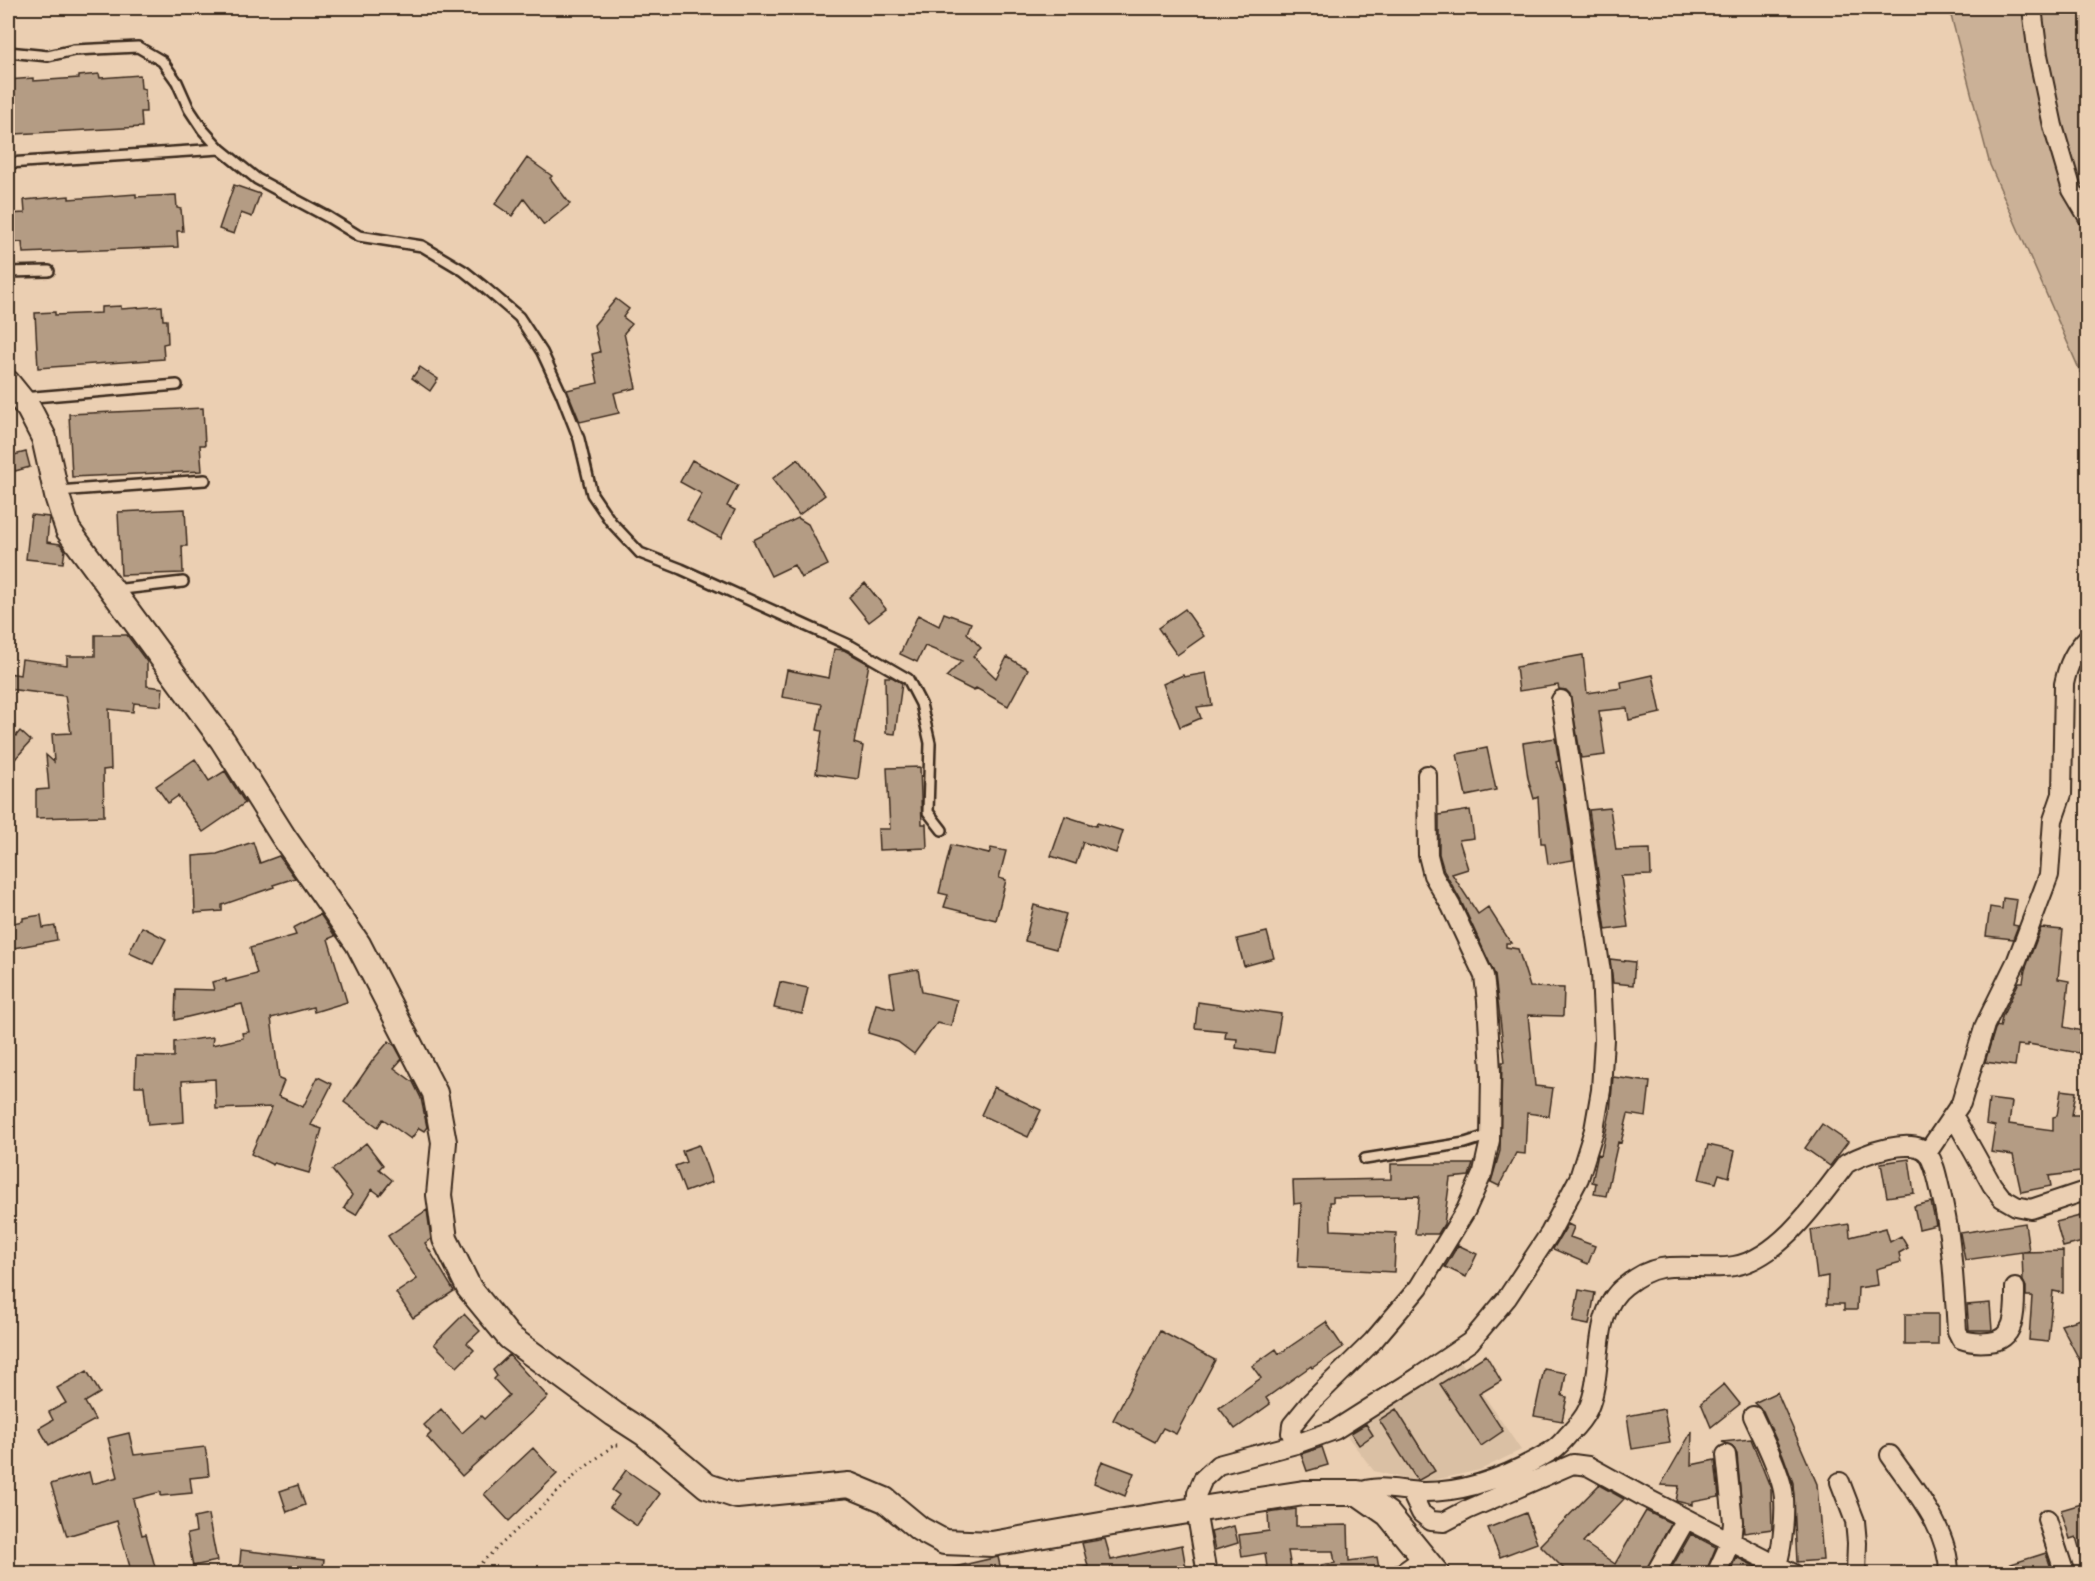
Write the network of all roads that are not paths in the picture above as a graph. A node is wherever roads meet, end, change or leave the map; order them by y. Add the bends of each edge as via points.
1 (2032, 8) edge
2 (8, 52) edge
3 (220, 149) junction
4 (8, 163) edge
5 (2088, 218) edge
6 (49, 271) dead end
7 (8, 272) edge
8 (177, 385) dead end
9 (14, 391) edge
10 (205, 480) dead end
11 (56, 492) junction
12 (183, 582) dead end
13 (111, 590) junction
14 (2088, 636) edge
15 (1561, 700) dead end
16 (1427, 775) dead end
17 (942, 830) dead end
18 (1953, 1115) junction
19 (1490, 1135) junction
20 (1927, 1153) junction
21 (1365, 1159) dead end
22 (2082, 1192) dead end
23 (2015, 1288) dead end
24 (1753, 1416) dead end
25 (1296, 1444) junction
26 (1726, 1455) dead end
27 (1890, 1455) dead end
28 (1840, 1482) dead end
29 (1411, 1492) junction
30 (1358, 1493) junction
31 (1196, 1510) junction
32 (1686, 1519) junction
33 (2047, 1519) dead end
34 (1731, 1541) junction
35 (1431, 1566) edge
36 (1782, 1571) edge
37 (1207, 1574) edge
38 (1401, 1574) edge
39 (1655, 1574) edge
40 (1716, 1574) edge
41 (1856, 1574) edge
42 (1949, 1574) edge
43 (2065, 1574) edge

1 - 5 street via 2053,126 2072,190
2 - 3 lane via 48,56 74,50 138,47 162,61 189,109
3 - 4 lane
3 - 17 lane via 257,179 359,236 422,246 464,271 519,317 543,352 561,393 579,439 592,494 640,553 851,646 908,679 921,704 930,743 928,812
6 - 7 lane
8 - 9 lane
9 - 11 street via 44,438
10 - 11 lane
11 - 13 street via 68,530
12 - 13 lane
13 - 31 street via 223,741 358,944 435,1093 444,1142 439,1195 445,1239 469,1288 509,1337 656,1443 707,1486 737,1496 849,1485 885,1500 920,1529 944,1542 992,1544
14 - 18 street via 2076,648 2064,684 2061,794 2054,820 2049,875 2017,960 1985,1025 1961,1103
15 - 25 street via 1602,983 1602,1090 1579,1178 1550,1233 1508,1298 1470,1341 1335,1430
16 - 19 street via 1432,875 1484,976 1491,1072
18 - 20 street
18 - 22 street via 2002,1198 2031,1209
19 - 21 lane via 1465,1143
19 - 25 street via 1483,1172 1466,1210 1419,1287 1292,1425
20 - 23 street via 1946,1211 1957,1331 1961,1339 1990,1342 2006,1336 2015,1312
20 - 29 street via 1915,1145 1856,1158 1846,1164 1788,1236 1765,1253 1736,1266 1661,1268 1632,1281 1612,1300 1604,1317 1596,1383 1588,1410 1556,1448 1526,1465 1451,1491
24 - 36 street via 1783,1488
25 - 31 street via 1218,1465 1203,1479
26 - 34 street via 1733,1522
27 - 42 street via 1942,1538 1949,1558
28 - 41 street via 1855,1521
29 - 30 street via 1380,1488
29 - 32 street via 1421,1513 1431,1521 1444,1522 1573,1464 1588,1466
30 - 31 street via 1304,1493
30 - 35 street via 1388,1514
31 - 37 street
32 - 34 street
32 - 39 street
33 - 43 street
34 - 36 street
34 - 40 street
35 - 38 street

